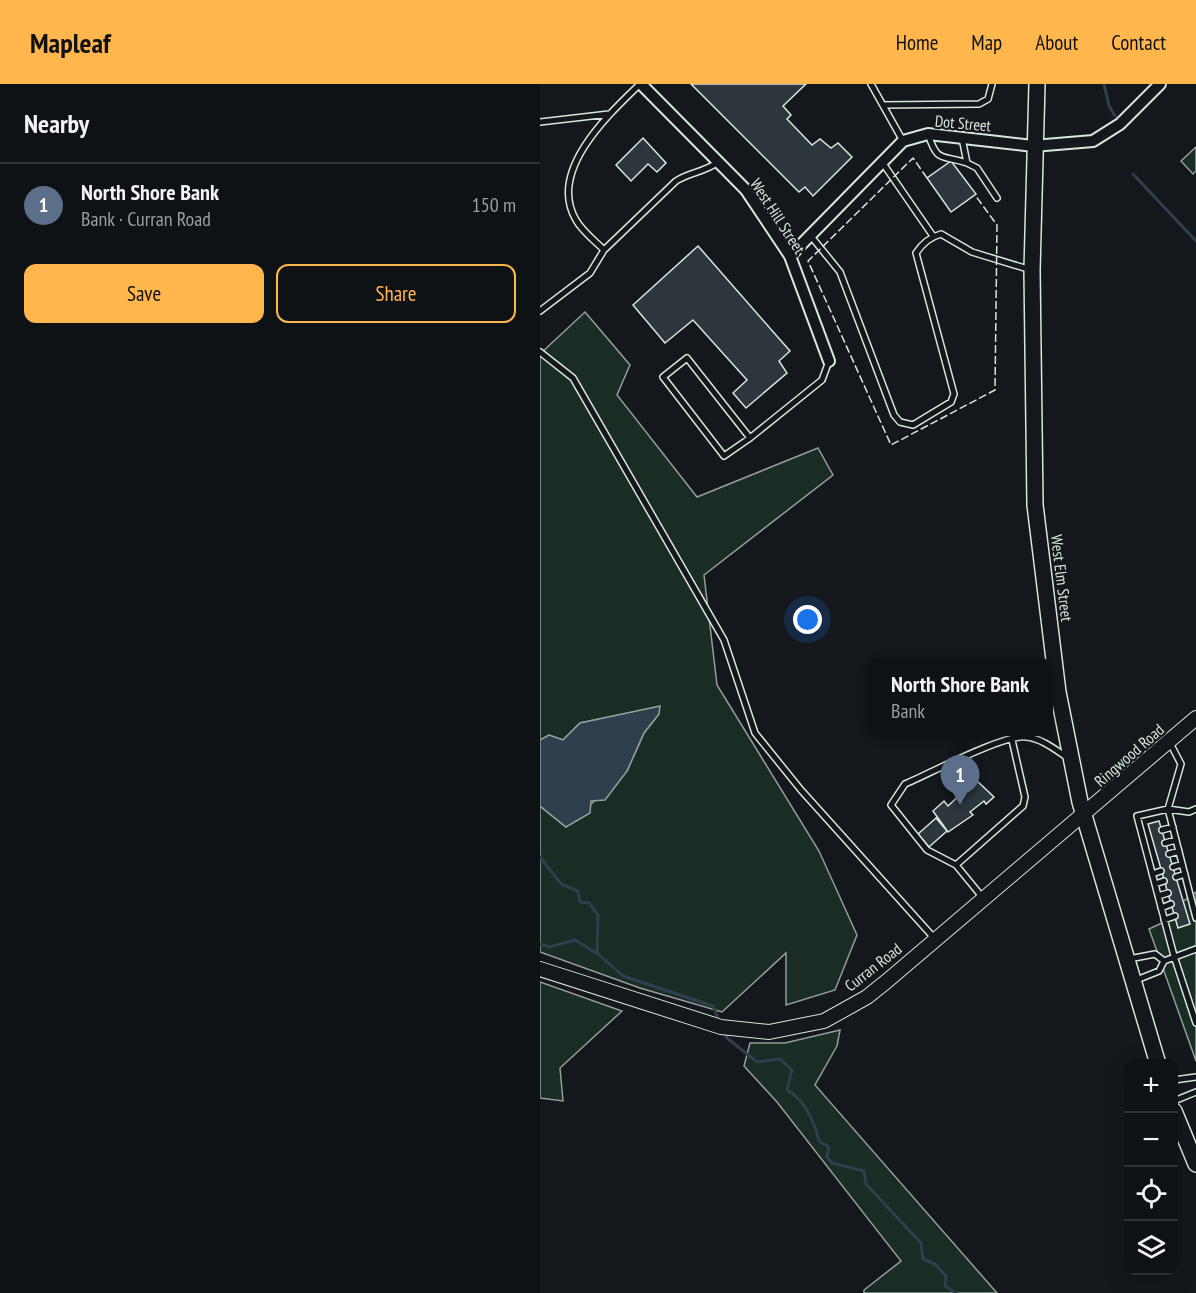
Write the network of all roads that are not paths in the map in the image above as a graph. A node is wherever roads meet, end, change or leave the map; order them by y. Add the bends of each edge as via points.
1 (641, 84) edge
2 (871, 84) edge
3 (992, 84) edge
4 (1036, 84) edge
5 (1160, 84) edge
6 (883, 105) junction
7 (609, 114) junction
8 (540, 122) edge
9 (928, 134) junction
10 (962, 138) junction
11 (903, 141) junction
12 (1033, 146) junction
13 (718, 162) junction
14 (882, 162) junction
15 (967, 163) junction
16 (997, 198) dead end
17 (810, 235) junction
18 (933, 236) junction
19 (604, 250) junction
20 (790, 256) junction
21 (1032, 270) junction
22 (540, 311) edge
23 (540, 352) edge
24 (829, 361) joint
25 (750, 438) junction
26 (1058, 692) junction
27 (1053, 700) edge
28 (1196, 720) edge
29 (1023, 736) edge
30 (1032, 736) edge
31 (1012, 740) junction
32 (1170, 741) junction
33 (1072, 761) junction
34 (1168, 809) junction
35 (1196, 809) edge
36 (1083, 816) junction
37 (1173, 827) junction
38 (1162, 830) dead end
39 (1150, 833) dead end
40 (1142, 835) junction
41 (1176, 840) junction
42 (1165, 843) dead end
43 (1154, 846) dead end
44 (1146, 849) junction
45 (1179, 851) junction
46 (1169, 854) dead end
47 (1158, 858) dead end
48 (1149, 861) junction
49 (956, 864) junction
50 (1182, 864) junction
51 (1173, 867) dead end
52 (1161, 871) dead end
53 (1152, 874) junction
54 (1185, 874) junction
55 (1176, 877) dead end
56 (1164, 881) dead end
57 (1155, 884) junction
58 (1188, 886) junction
59 (1179, 889) dead end
60 (1168, 893) dead end
61 (1158, 896) junction
62 (1191, 898) junction
63 (984, 899) junction
64 (1183, 900) dead end
65 (1171, 904) dead end
66 (1161, 908) junction
67 (1193, 908) junction
68 (1186, 911) dead end
69 (1175, 916) dead end
70 (1196, 918) edge
71 (1164, 920) junction
72 (935, 939) junction
73 (1196, 949) edge
74 (1174, 956) junction
75 (1126, 960) junction
76 (1164, 961) junction
77 (540, 969) edge
78 (1133, 981) junction
79 (1196, 1023) edge
80 (1156, 1059) edge
81 (1196, 1077) edge
82 (1178, 1079) edge
83 (1196, 1092) edge
84 (1178, 1099) edge
85 (1174, 1113) edge
86 (1196, 1164) edge

1 - 7 lane
1 - 13 street, West Hill Street
2 - 6 lane
3 - 6 lane via 988,99 979,104
4 - 12 main road, West Elm Street
5 - 12 street, Dot Street via 1104,136 1084,142
6 - 11 lane
7 - 8 lane
7 - 19 lane via 588,139 569,180 570,205 576,221
9 - 10 street, Dot Street
9 - 11 street, Dot Street
9 - 15 lane via 934,153
10 - 12 street, Dot Street
10 - 15 lane
11 - 14 street, Dot Street
12 - 21 main road, West Elm Street
13 - 19 lane via 676,181
13 - 20 street, West Hill Street via 746,190
14 - 17 street, Dot Street
14 - 18 lane
15 - 16 lane via 977,168
17 - 18 lane via 840,272 894,415 900,422 913,425 951,402 954,394 916,253
17 - 20 street, Dot Street
18 - 21 lane via 941,234 972,252
19 - 22 lane via 590,273
20 - 24 street, West Hill Street
21 - 26 main road, West Elm Street via 1035,505
23 - 72 lane via 573,378 724,640 755,732 801,790
24 - 25 lane via 822,380
25 - 25 lane via 687,358 663,377 724,456
26 - 27 lane
26 - 33 main road, West Elm Street
28 - 32 street, Ringwood Road
29 - 31 lane
30 - 33 lane
31 - 49 lane via 1025,797 1023,806
31 - 49 lane via 905,784 891,805 927,850
32 - 34 lane via 1181,764
32 - 36 street, Ringwood Road
33 - 36 main road, West Elm Street
34 - 35 lane
34 - 37 lane
34 - 40 lane via 1137,816
36 - 63 street, Curran Road
36 - 75 main road, West Elm Street
37 - 38 lane
37 - 41 lane
39 - 40 lane
40 - 44 lane
41 - 42 lane
41 - 45 lane
43 - 44 lane
44 - 48 lane
45 - 46 lane
45 - 50 lane
47 - 48 lane
48 - 53 lane
49 - 63 lane
50 - 51 lane
50 - 54 lane
52 - 53 lane
53 - 57 lane
54 - 55 lane
54 - 58 lane
56 - 57 lane
57 - 61 lane
58 - 59 lane
58 - 62 lane
60 - 61 lane
61 - 66 lane
62 - 64 lane
62 - 67 lane
63 - 72 street, Curran Road
65 - 66 lane
66 - 71 lane
67 - 68 lane
67 - 70 lane
69 - 71 lane
71 - 74 lane
72 - 77 street, Curran Road via 867,996 842,1011 824,1021 769,1032 722,1027
73 - 74 lane
74 - 76 lane
74 - 79 lane
75 - 76 lane via 1155,954
75 - 78 main road, West Elm Street
76 - 78 lane via 1160,971
78 - 80 main road, West Elm Street
81 - 82 lane
83 - 84 lane
85 - 86 main road

